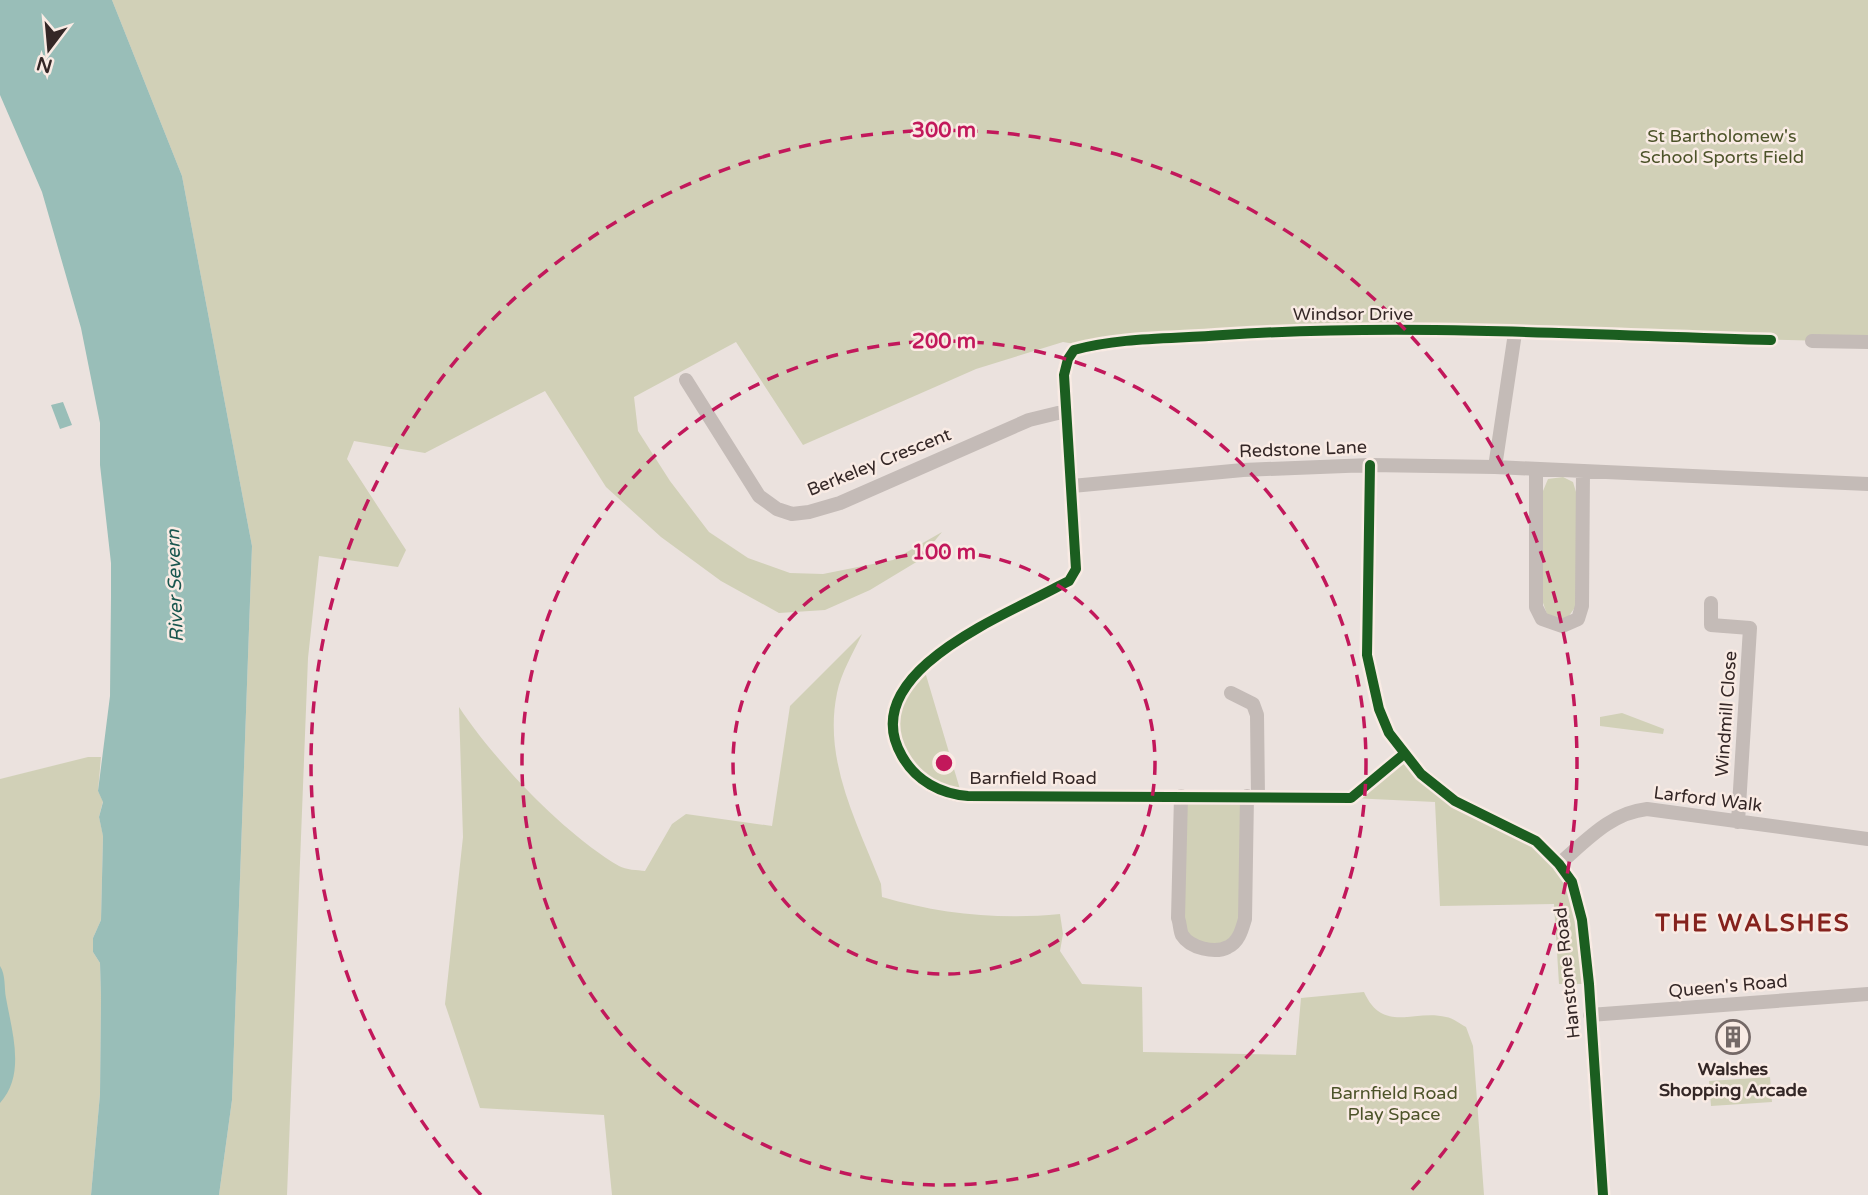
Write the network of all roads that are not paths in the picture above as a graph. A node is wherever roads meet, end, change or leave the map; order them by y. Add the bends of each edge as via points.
1 (1515, 333) junction
2 (1771, 340) dead end
3 (1812, 341) dead end
4 (1868, 342) edge
5 (685, 380) dead end
6 (1066, 411) junction
7 (1370, 465) junction
8 (1495, 467) junction
9 (1536, 469) junction
10 (1583, 471) junction
11 (1868, 484) edge
12 (1072, 486) junction
13 (1712, 603) dead end
14 (1231, 693) dead end
15 (1404, 754) junction
16 (1181, 796) junction
17 (1253, 796) junction
18 (1738, 822) junction
19 (1868, 839) edge
20 (1559, 864) junction
21 (1868, 994) edge
22 (1590, 1015) junction
23 (1603, 1195) edge

1 - 2 street, Windsor Drive
1 - 6 street, Windsor Drive via 1283,331 1087,346 1074,350 1068,359
1 - 8 street
3 - 4 street
5 - 6 street, Berkeley Crescent via 759,496 792,514 840,503 1029,420
6 - 12 street, Windsor Drive
7 - 8 street, Redstone Lane
7 - 12 street, Redstone Lane via 1243,470
7 - 15 street, Hanstone Road via 1367,655 1379,709
8 - 9 street, Redstone Lane
9 - 10 street, Redstone Lane
9 - 10 street via 1536,607 1542,619 1562,626 1578,619 1582,606
10 - 11 street, Redstone Lane
12 - 16 street, Barnfield Road via 1073,575 923,665 899,699 894,718 901,754 925,782 962,796
13 - 18 street, Windmill Close via 1711,625 1750,628
14 - 17 street via 1253,704 1257,715
15 - 17 street, Barnfield Road via 1351,798
15 - 20 street, Hanstone Road via 1440,790 1522,832
16 - 17 street, Barnfield Road
16 - 17 street via 1178,918 1183,936 1196,946 1213,950 1229,947 1241,934 1245,919
18 - 19 street, Larford Walk
18 - 20 street, Larford Walk via 1664,809 1635,811 1601,827
20 - 22 street, Hanstone Road via 1572,883 1582,920
21 - 22 street, Queen's Road
22 - 23 street, Hanstone Road

